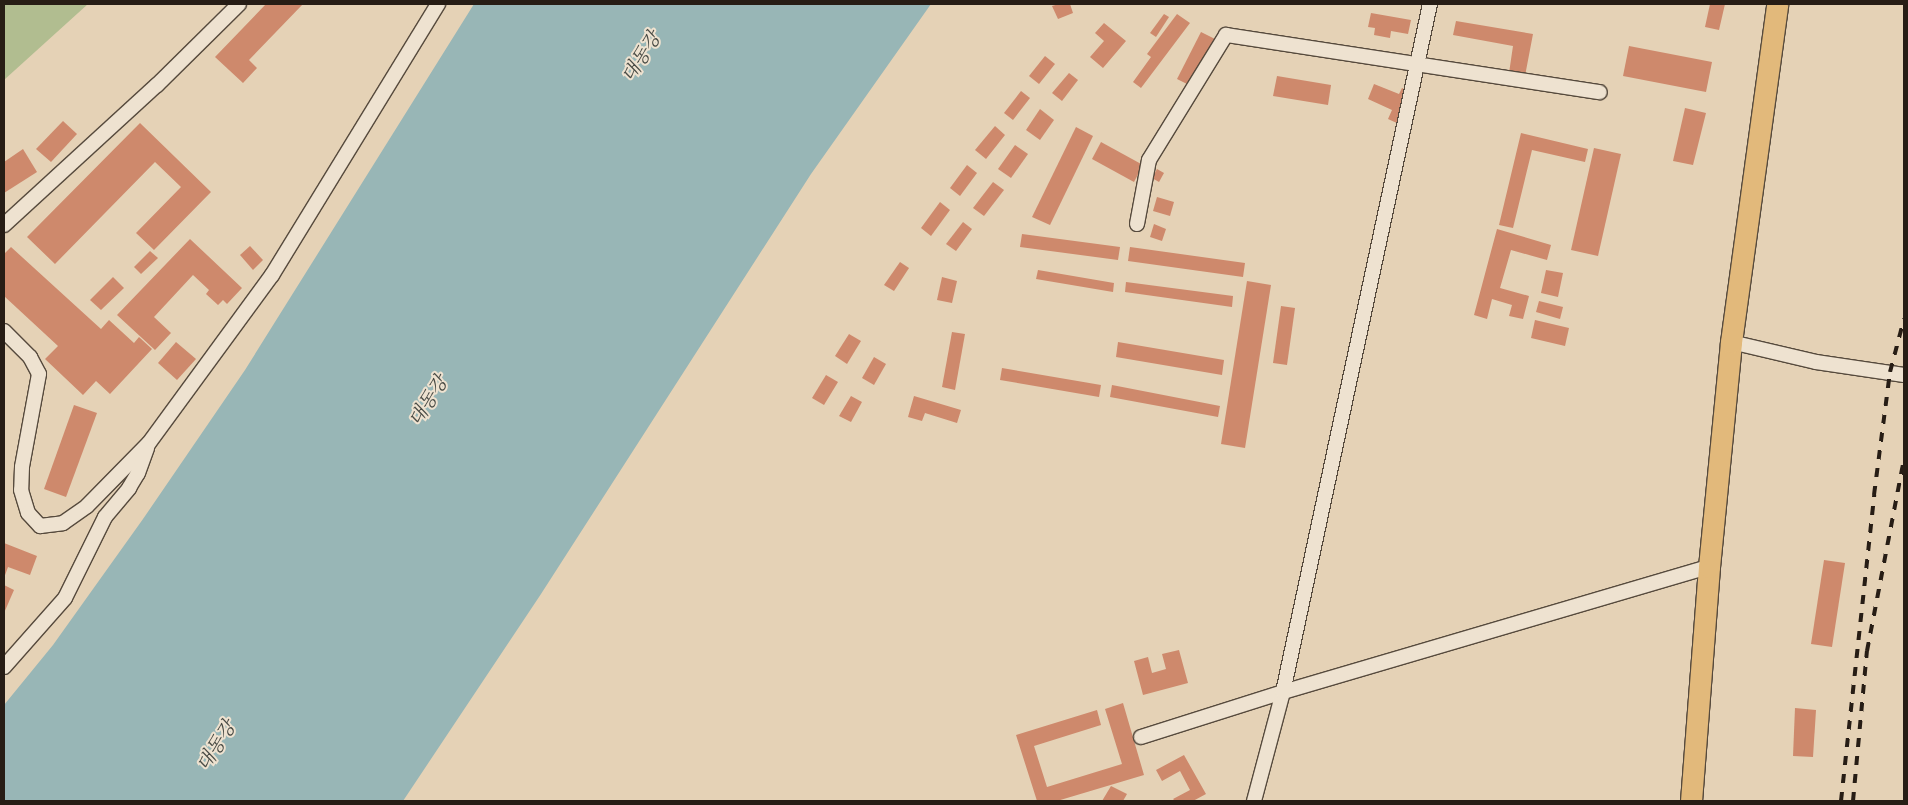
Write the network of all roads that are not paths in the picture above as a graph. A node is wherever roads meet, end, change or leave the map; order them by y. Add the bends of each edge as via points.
1 (239, 4) edge
2 (438, 4) edge
3 (1430, 4) edge
4 (1777, 4) edge
5 (1418, 66) junction
6 (1600, 92) dead end
7 (1136, 224) dead end
8 (4, 225) edge
9 (4, 331) edge
10 (1731, 342) junction
11 (1904, 375) edge
12 (149, 443) junction
13 (1709, 567) junction
14 (4, 667) edge
15 (1283, 692) junction
16 (1141, 737) dead end
17 (1254, 801) edge
18 (1691, 801) edge

1 - 8 street via 157,85
2 - 12 street via 272,275
3 - 5 street
4 - 10 main road
5 - 6 street
5 - 7 street via 1226,36 1149,160
5 - 15 street
9 - 12 street via 30,357 39,374 23,458 21,490 28,514 40,526 63,523 87,506
10 - 11 street via 1816,362
10 - 13 main road
12 - 14 street via 138,473 105,517 65,598
13 - 15 street
13 - 18 main road
15 - 16 street
15 - 17 street

